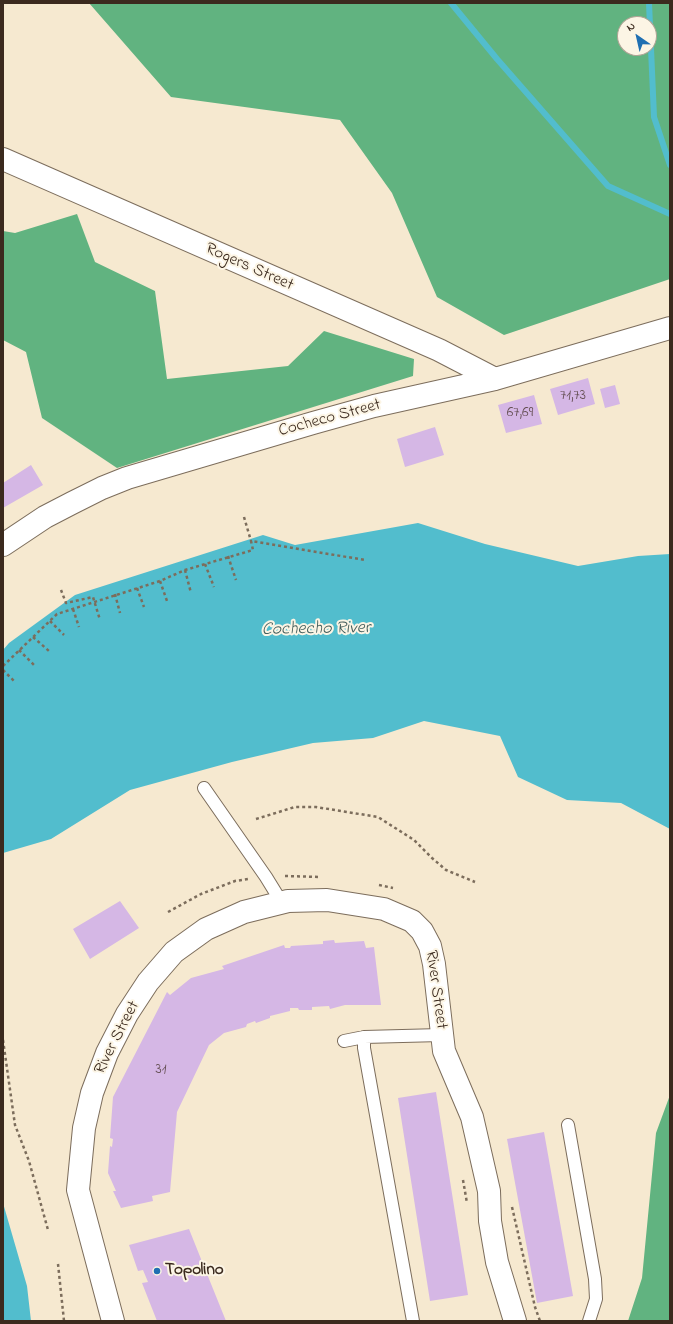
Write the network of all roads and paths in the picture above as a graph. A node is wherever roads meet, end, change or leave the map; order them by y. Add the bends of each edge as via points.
1 (3, 159) edge
2 (670, 328) edge
3 (495, 379) junction
4 (244, 517) dead end
5 (251, 541) junction
6 (3, 545) edge
7 (228, 556) junction
8 (365, 560) dead end
9 (205, 564) junction
10 (185, 570) junction
11 (236, 580) dead end
12 (160, 581) junction
13 (214, 587) dead end
14 (137, 588) junction
15 (61, 590) dead end
16 (191, 593) dead end
17 (115, 594) junction
18 (95, 601) junction
19 (167, 601) dead end
20 (144, 607) dead end
21 (73, 609) junction
22 (120, 613) dead end
23 (100, 620) dead end
24 (50, 621) junction
25 (79, 627) dead end
26 (64, 635) dead end
27 (34, 637) junction
28 (19, 650) junction
29 (49, 651) dead end
30 (34, 665) dead end
31 (3, 666) edge
32 (3, 670) edge
33 (15, 682) dead end
34 (204, 788) dead end
35 (256, 819) dead end
36 (235, 881) dead end
37 (475, 882) dead end
38 (282, 903) junction
39 (168, 912) dead end
40 (441, 1035) junction
41 (364, 1037) junction
42 (3, 1040) edge
43 (344, 1041) dead end
44 (568, 1125) dead end
45 (462, 1176) dead end
46 (467, 1206) dead end
47 (512, 1206) dead end
48 (48, 1230) dead end
49 (58, 1264) dead end
50 (64, 1321) edge
51 (112, 1321) edge
52 (414, 1321) edge
53 (515, 1321) edge
54 (540, 1321) edge
55 (588, 1321) edge

1 - 3 street, Rogers Street via 439,350
2 - 3 street, Cocheco Street
3 - 6 street, Cocheco Street via 374,406 127,478 58,510
4 - 5 path
5 - 7 path via 253,550
5 - 8 path
7 - 9 path
7 - 11 path
9 - 10 path
9 - 13 path
10 - 12 path
10 - 16 path
12 - 14 path
12 - 19 path
14 - 17 path
14 - 20 path
15 - 18 path via 66,603 93,596
17 - 18 path
17 - 22 path
18 - 21 path
18 - 23 path
21 - 24 path via 57,614
21 - 25 path
24 - 26 path
24 - 27 path
27 - 28 path
27 - 29 path
28 - 30 path
28 - 31 path
32 - 33 path
34 - 38 lane
35 - 37 path via 295,807 322,808 378,817 414,840 446,870
36 - 39 path via 201,894
38 - 40 street, River Street via 327,900 384,909 412,921 422,931 430,946
38 - 51 street, River Street via 244,912 206,929 174,952 148,982 127,1014 107,1053 92,1093 84,1128 78,1190
40 - 41 lane
40 - 53 street, River Street via 444,1051 472,1118 489,1191 490,1221 497,1262
41 - 43 lane
41 - 52 lane
42 - 48 path via 15,1125 29,1162
44 - 55 lane via 595,1278 596,1299
45 - 46 path
47 - 54 path
49 - 50 path

